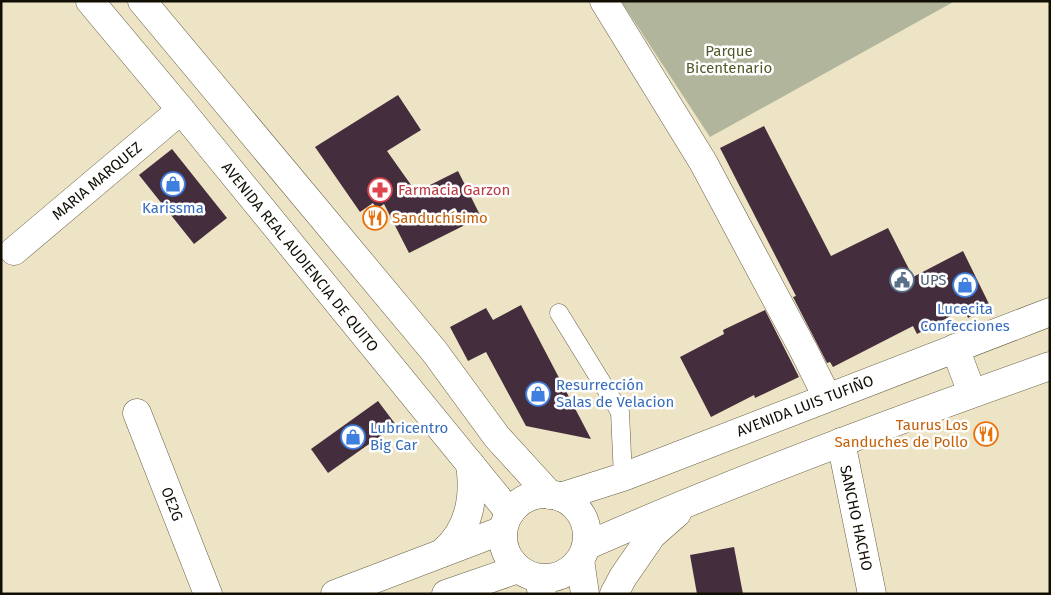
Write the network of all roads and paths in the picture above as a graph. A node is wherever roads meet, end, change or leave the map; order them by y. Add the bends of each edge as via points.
1 (90, 1) edge
2 (142, 1) edge
3 (604, 1) edge
4 (181, 110) junction
5 (14, 252) dead end
6 (1050, 312) edge
7 (559, 313) dead end
8 (955, 348) junction
9 (1050, 366) edge
10 (972, 393) junction
11 (827, 397) junction
12 (137, 413) dead end
13 (840, 442) junction
14 (470, 464) junction
15 (623, 478) junction
16 (555, 496) junction
17 (687, 503) junction
18 (507, 521) junction
19 (583, 553) junction
20 (440, 554) junction
21 (533, 580) edge
22 (208, 594) edge
23 (335, 594) edge
24 (446, 594) edge
25 (585, 594) edge
26 (614, 594) edge
27 (872, 594) edge

1 - 4 main road, AVENIDA REAL AUDIENCIA DE QUITO
2 - 16 main road via 434,351 497,436
3 - 11 main road via 703,162
4 - 5 main road, MARIA MARQUEZ
4 - 14 main road, AVENIDA REAL AUDIENCIA DE QUITO
6 - 8 main road, AVENIDA LUIS TUFIÑO
7 - 15 lane via 620,412
8 - 10 main road
8 - 11 main road, AVENIDA LUIS TUFIÑO
9 - 10 main road
10 - 13 main road
11 - 15 main road, AVENIDA LUIS TUFIÑO
12 - 22 main road, OE2G
13 - 17 main road
13 - 27 main road, SANCHO HACHO
14 - 18 main road, AVENIDA REAL AUDIENCIA DE QUITO
14 - 20 main road via 472,497 467,519 456,539
15 - 16 main road, AVENIDA LUIS TUFIÑO
16 - 18 main road via 528,498
16 - 19 main road via 569,502 582,516 586,526
17 - 19 main road
17 - 26 main road via 652,535
18 - 20 main road
18 - 21 main road via 504,548
19 - 21 main road via 569,571
19 - 25 main road
20 - 23 main road
21 - 24 main road

